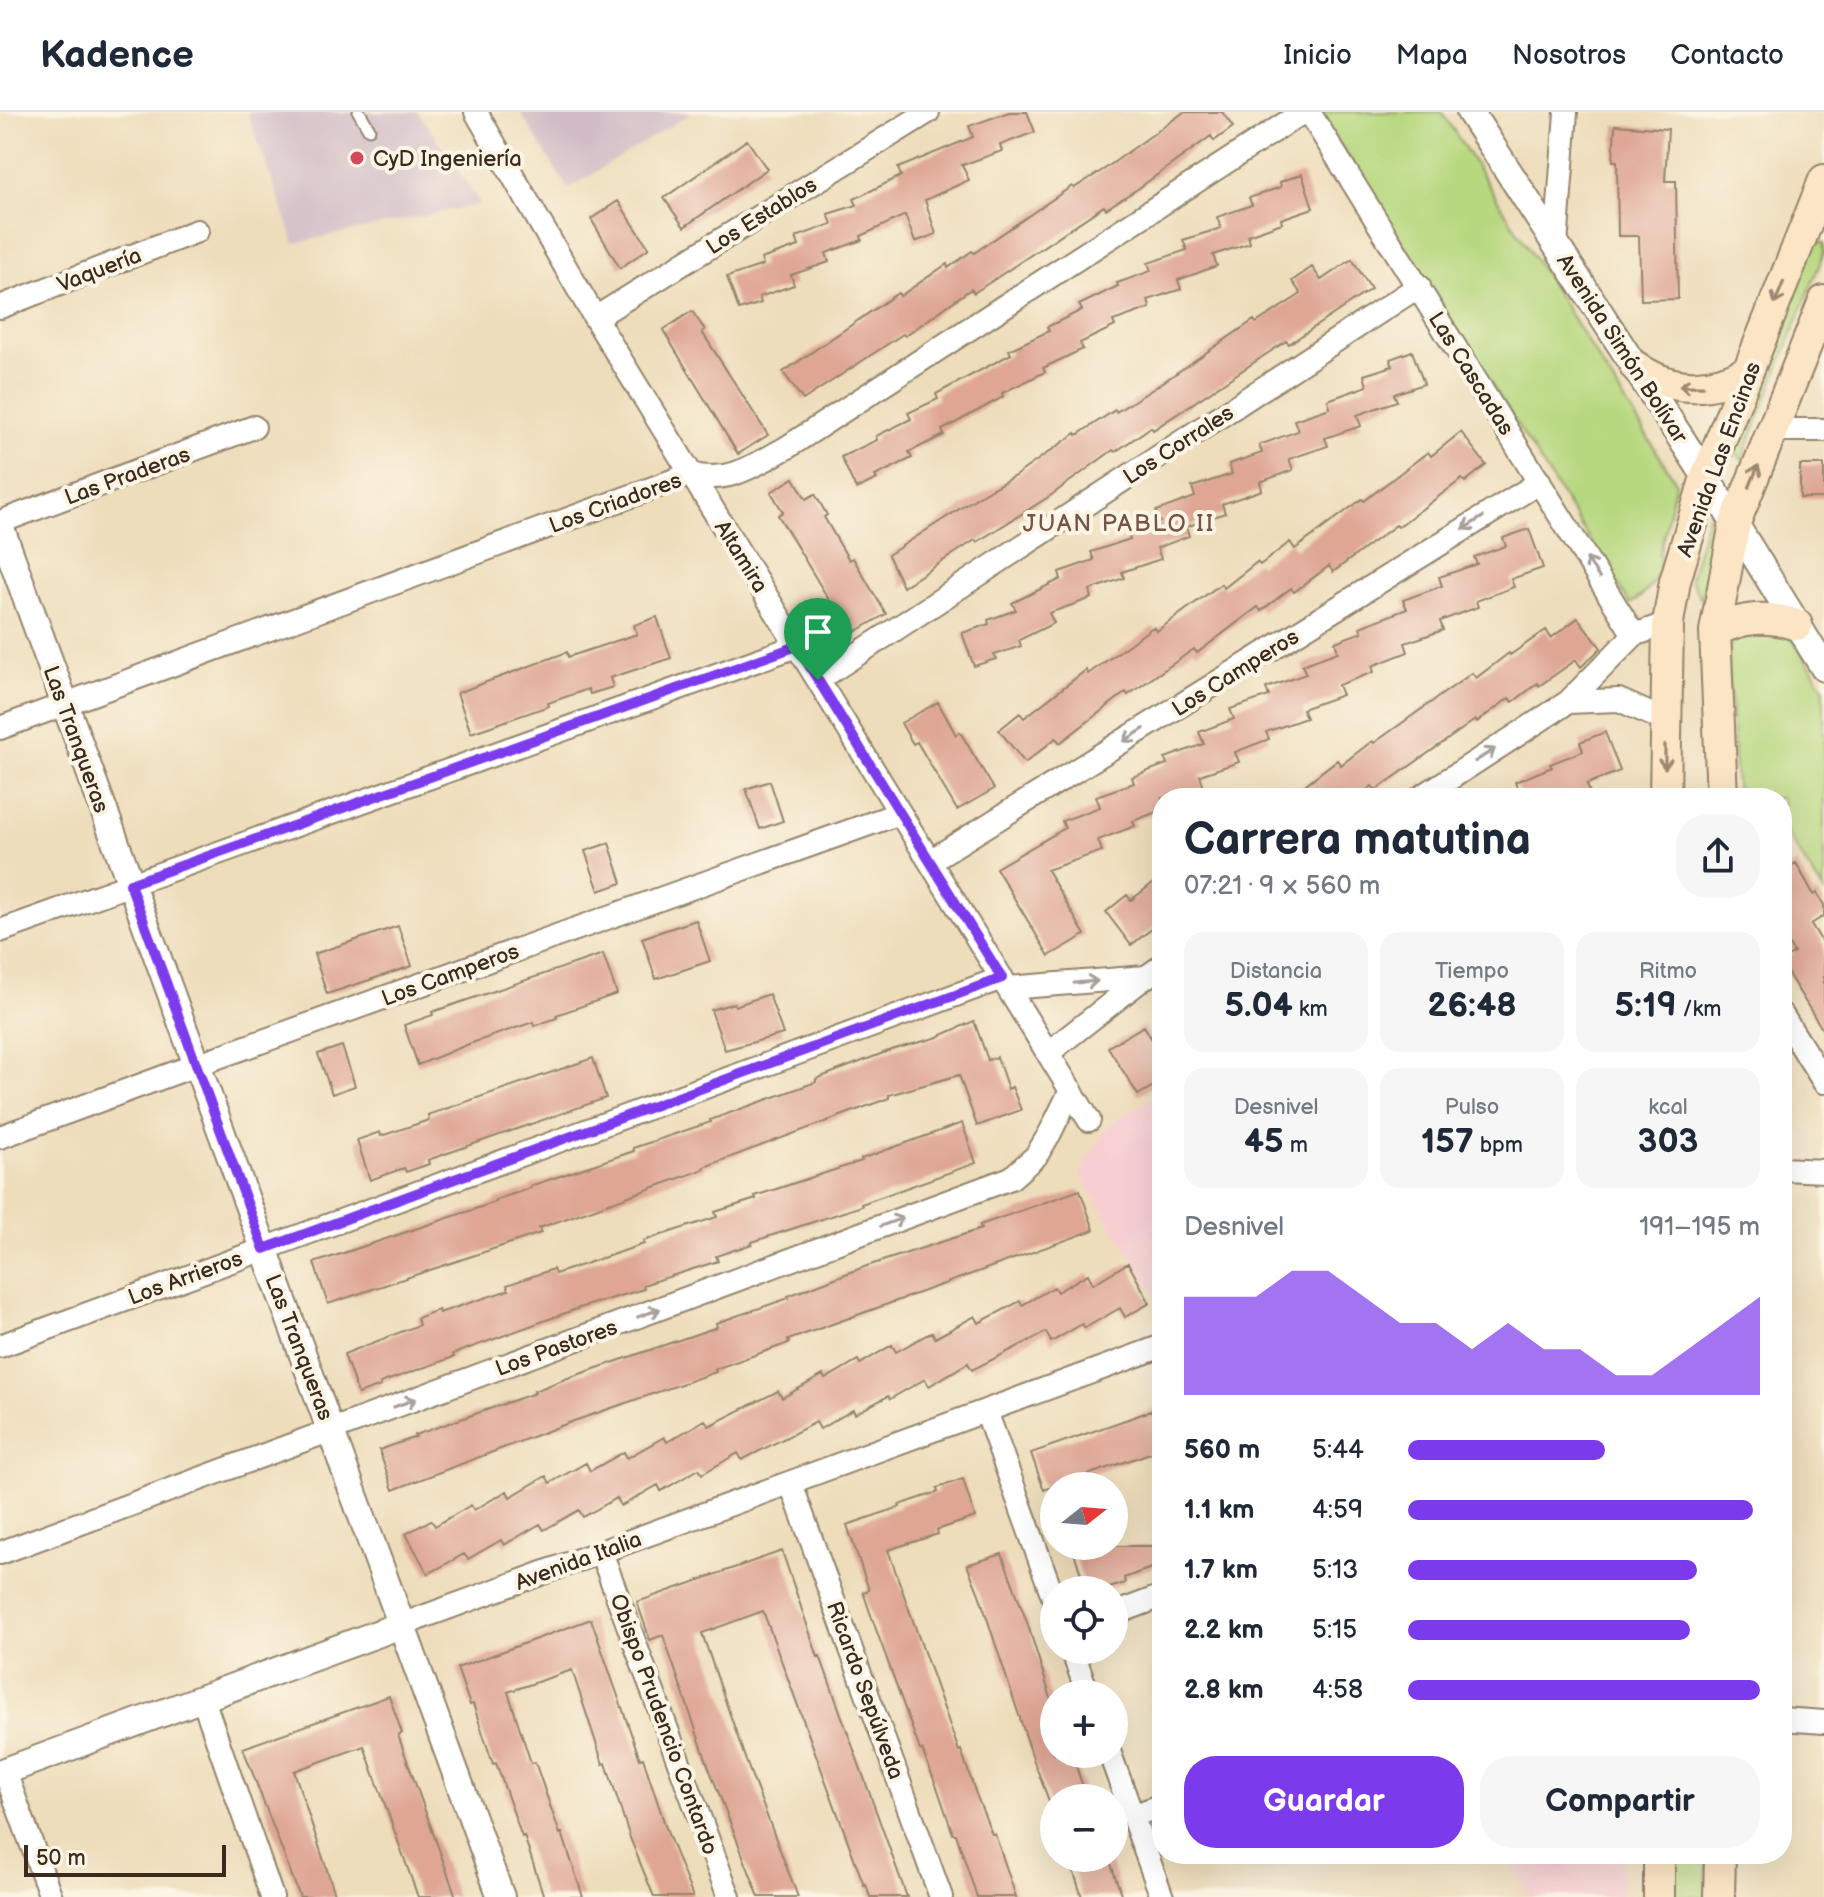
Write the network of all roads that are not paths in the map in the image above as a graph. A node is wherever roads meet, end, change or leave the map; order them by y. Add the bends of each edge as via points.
1 (359, 112) edge
2 (476, 112) edge
3 (928, 112) edge
4 (1306, 112) edge
5 (1470, 112) edge
6 (1566, 112) edge
7 (369, 129) dead end
8 (1824, 180) edge
9 (1816, 221) edge
10 (197, 231) dead end
11 (1556, 246) junction
12 (1419, 286) junction
13 (1824, 301) edge
14 (0, 307) edge
15 (595, 318) junction
16 (1635, 366) junction
17 (1748, 371) junction
18 (254, 427) dead end
19 (1772, 430) junction
20 (1824, 430) edge
21 (691, 474) junction
22 (1706, 477) junction
23 (1540, 482) junction
24 (1735, 523) junction
25 (0, 524) edge
26 (1668, 623) junction
27 (1797, 625) junction
28 (1715, 631) junction
29 (1634, 635) junction
30 (797, 646) junction
31 (1824, 668) edge
32 (818, 680) junction
33 (1568, 702) junction
34 (64, 705) junction
35 (1666, 721) junction
36 (0, 728) edge
37 (1435, 788) edge
38 (1665, 788) edge
39 (1722, 788) edge
40 (900, 813) junction
41 (930, 861) junction
42 (130, 884) junction
43 (0, 931) edge
44 (1152, 972) edge
45 (1152, 974) edge
46 (1005, 983) junction
47 (1792, 1031) edge
48 (1048, 1053) junction
49 (196, 1065) junction
50 (1824, 1082) edge
51 (1071, 1090) junction
52 (1089, 1120) dead end
53 (0, 1137) edge
54 (1792, 1169) edge
55 (1824, 1171) edge
56 (264, 1249) junction
57 (0, 1346) edge
58 (1152, 1350) edge
59 (986, 1411) junction
60 (332, 1430) junction
61 (791, 1484) junction
62 (601, 1552) junction
63 (0, 1553) edge
64 (1046, 1576) edge
65 (1152, 1600) edge
66 (1128, 1609) edge
67 (401, 1625) junction
68 (203, 1699) junction
69 (1792, 1720) edge
70 (1824, 1722) edge
71 (1115, 1768) edge
72 (2, 1772) edge
73 (1152, 1809) edge
74 (1133, 1816) junction
75 (1659, 1864) edge
76 (1720, 1864) edge
77 (51, 1897) edge
78 (272, 1897) edge
79 (501, 1897) edge
80 (729, 1897) edge
81 (941, 1897) edge
82 (1162, 1897) edge
83 (1659, 1897) edge
84 (1719, 1897) edge

1 - 7 lane
2 - 15 street, Altamira
3 - 15 street, Los Establos
4 - 12 street, Las Cascadas
4 - 21 street, Los Criadores via 786,448 728,477
5 - 11 street, Avenida Simón Bolívar
6 - 11 street
8 - 9 main road, Avenida Las Encinas
9 -> 17 main road, Avenida Las Encinas
10 - 14 street, Vaquería
11 - 16 street, Avenida Simón Bolívar
12 - 23 street, Las Cascadas
12 - 32 street, Los Corrales
13 - 19 main road, Avenida Las Encinas
15 - 21 street, Altamira
17 -> 16 main road via 1722,383 1685,387
16 - 22 street, Avenida Simón Bolívar
17 - 22 main road, Avenida Las Encinas
18 - 25 street, Las Praderas
19 - 20 street
24 -> 19 main road, Avenida Las Encinas
21 - 30 street, Altamira
21 - 34 street, Los Criadores
22 - 24 street, Avenida Simón Bolívar
22 - 26 main road, Avenida Las Encinas
29 -> 23 street, Las Cascadas
23 -> 41 street, Los Camperos
24 - 27 street, Avenida Simón Bolívar
24 - 28 main road, Avenida Las Encinas
25 - 34 street, Las Tranqueras
26 - 29 street
26 - 35 main road, Avenida Las Encinas
27 - 28 main road via 1748,618
27 - 31 street, Avenida Simón Bolívar
28 - 39 main road, Avenida Las Encinas
29 - 33 street
30 - 32 street, Altamira
30 - 42 street
32 - 40 street, Altamira
33 - 35 street via 1619,700
37 -> 33 street
34 - 36 street, Los Criadores
34 - 42 street, Las Tranqueras
35 -> 38 main road, Avenida Las Encinas
40 - 41 street, Altamira
40 - 49 street, Los Camperos
41 - 46 street, Altamira
42 - 43 street
42 - 49 street, Las Tranqueras
46 -> 44 street, Los Arrieros
45 - 48 street, Los Arrieros
46 - 48 street, Altamira
46 - 56 street, Los Arrieros
47 - 50 street
48 - 51 street, Altamira
49 - 53 street, Los Camperos
49 - 56 street, Las Tranqueras
51 - 52 street, Altamira
60 -> 51 street, Los Pastores via 1011,1178 1036,1156
54 - 55 street
56 - 57 street, Los Arrieros
56 - 60 street, Las Tranqueras
58 - 59 street, Avenida Italia
59 - 61 street, Avenida Italia
59 - 64 street
60 - 63 street, Los Pastores
60 - 67 street, Las Tranqueras
61 - 62 street, Avenida Italia
61 - 81 street, Ricardo Sepúlveda
62 - 67 street, Avenida Italia
62 - 80 street, Obispo Prudencio Contardo
65 - 66 street
67 - 68 street, Avenida Italia
67 - 79 street, Las Tranqueras
68 - 72 street, Avenida Italia
68 - 78 street
69 - 70 street
71 - 74 street
72 - 77 street
73 - 74 street
74 - 82 street
75 - 83 main road
76 - 84 main road

